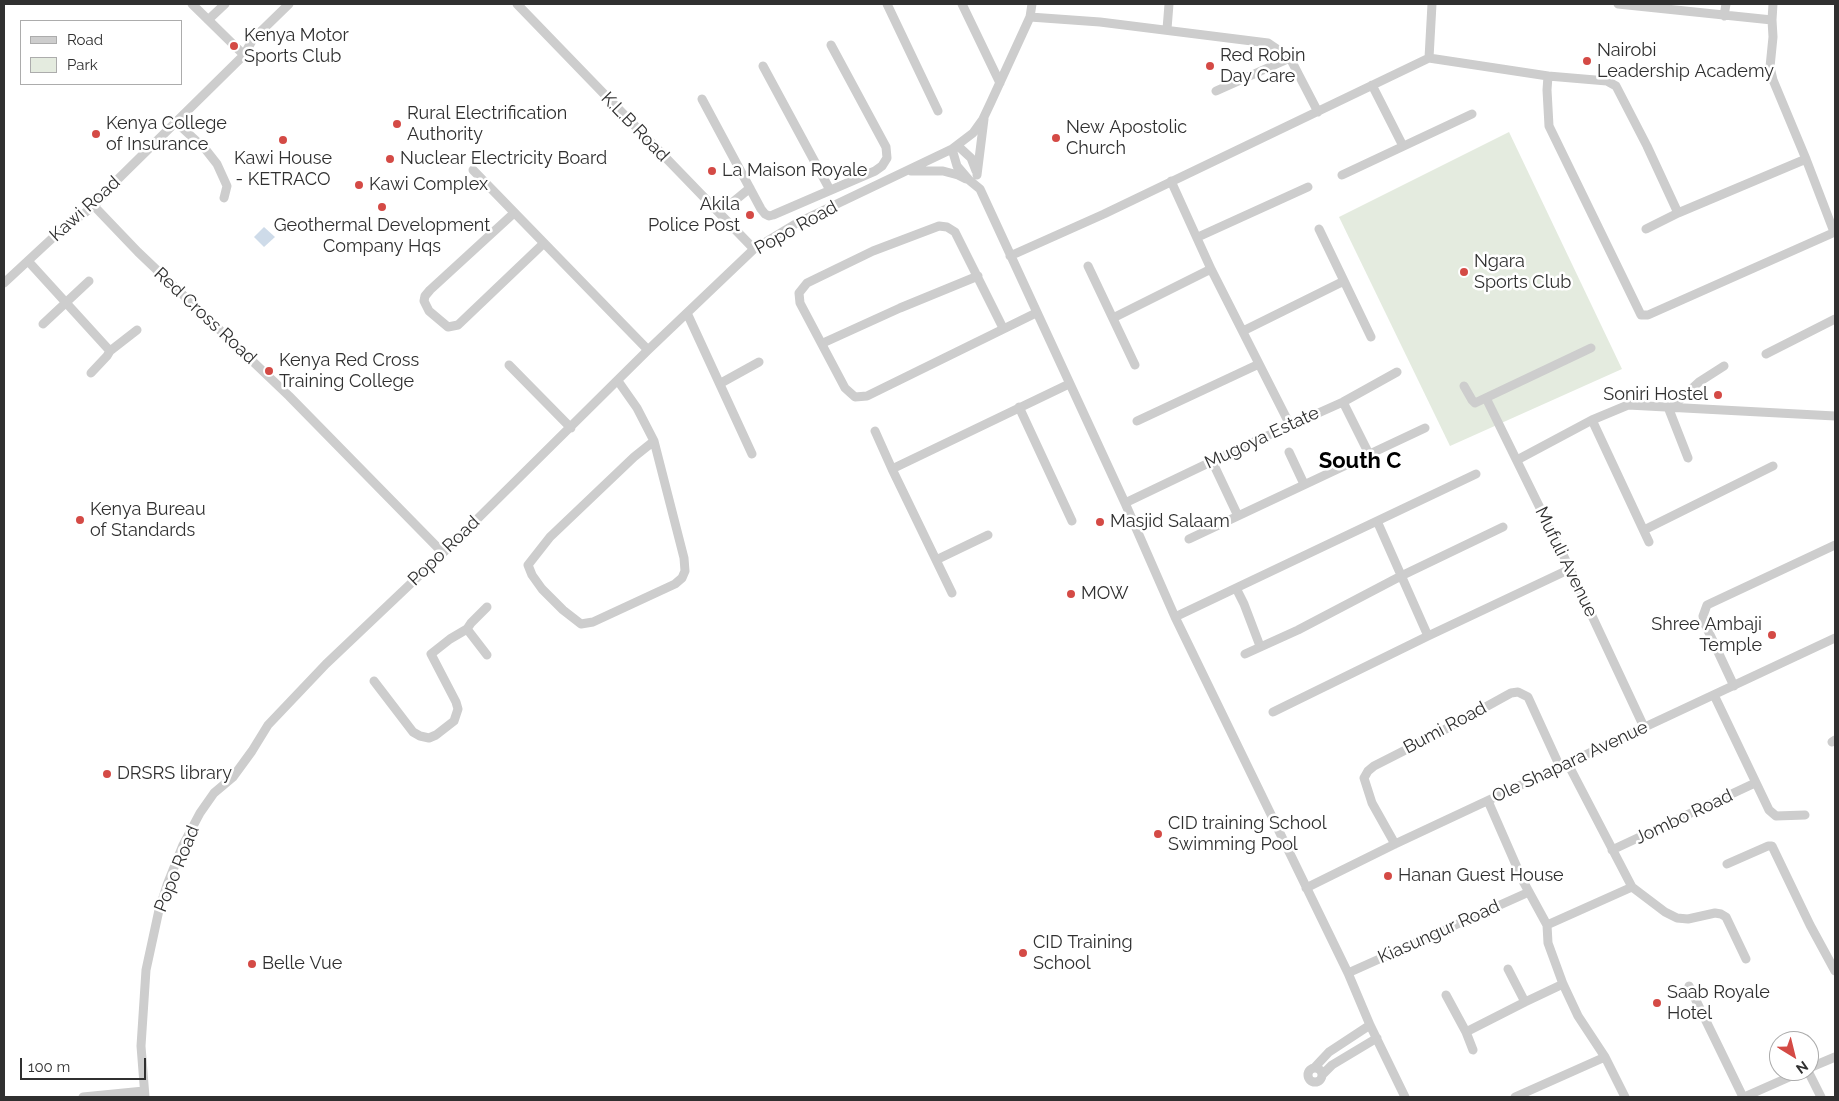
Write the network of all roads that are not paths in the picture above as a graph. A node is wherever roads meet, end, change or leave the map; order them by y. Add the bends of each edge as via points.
1 (192, 4) edge
2 (225, 4) edge
3 (289, 4) edge
4 (517, 4) edge
5 (887, 4) edge
6 (962, 4) edge
7 (1032, 4) edge
8 (1169, 4) edge
9 (1432, 4) edge
10 (1618, 4) edge
11 (1726, 4) edge
12 (1773, 4) edge
13 (1724, 16) junction
14 (1030, 17) junction
15 (208, 20) junction
16 (1772, 20) junction
17 (1167, 29) junction
18 (831, 45) dead end
19 (244, 55) junction
20 (1290, 58) junction
21 (1429, 58) junction
22 (763, 66) dead end
23 (1548, 76) junction
24 (1000, 83) junction
25 (1372, 86) junction
26 (1216, 91) dead end
27 (702, 99) dead end
28 (938, 111) dead end
29 (1318, 112) junction
30 (1472, 114) dead end
31 (984, 116) junction
32 (176, 122) junction
33 (1403, 146) junction
34 (955, 148) junction
35 (1806, 158) junction
36 (473, 170) dead end
37 (904, 172) junction
38 (977, 175) junction
39 (1342, 175) dead end
40 (969, 180) junction
41 (1171, 181) junction
42 (1308, 187) dead end
43 (750, 188) junction
44 (980, 189) junction
45 (830, 190) junction
46 (224, 198) dead end
47 (94, 206) junction
48 (713, 208) junction
49 (1678, 213) junction
50 (514, 214) junction
51 (1646, 229) dead end
52 (1320, 230) dead end
53 (1834, 232) edge
54 (1198, 236) junction
55 (543, 244) junction
56 (754, 249) junction
57 (1010, 256) junction
58 (28, 261) junction
59 (1088, 266) dead end
60 (1212, 269) junction
61 (978, 276) junction
62 (89, 280) dead end
63 (1344, 281) junction
64 (4, 282) edge
65 (66, 302) junction
66 (687, 313) junction
67 (1036, 313) junction
68 (1113, 318) junction
69 (1835, 319) edge
70 (43, 324) dead end
71 (1004, 328) junction
72 (137, 330) dead end
73 (1244, 331) junction
74 (1371, 337) dead end
75 (823, 343) junction
76 (1591, 348) dead end
77 (648, 350) junction
78 (110, 351) junction
79 (1766, 354) dead end
80 (759, 362) dead end
81 (1258, 364) junction
82 (509, 365) dead end
83 (1135, 366) dead end
84 (1724, 366) dead end
85 (1397, 372) dead end
86 (91, 373) dead end
87 (618, 381) junction
88 (721, 383) junction
89 (1069, 384) junction
90 (1464, 386) dead end
91 (1486, 398) junction
92 (1343, 402) junction
93 (1019, 407) junction
94 (1670, 407) junction
95 (1835, 416) edge
96 (1592, 420) junction
97 (1137, 421) dead end
98 (1290, 425) junction
99 (571, 428) junction
100 (1425, 428) dead end
101 (874, 430) dead end
102 (654, 441) junction
103 (1289, 452) dead end
104 (752, 454) dead end
105 (1369, 454) junction
106 (1688, 458) dead end
107 (1517, 460) junction
108 (1212, 461) junction
109 (1773, 466) dead end
110 (892, 468) junction
111 (1476, 474) dead end
112 (1304, 484) junction
113 (1125, 503) junction
114 (1238, 516) junction
115 (1072, 521) dead end
116 (1377, 521) junction
117 (1503, 527) dead end
118 (1644, 530) junction
119 (988, 535) dead end
120 (1189, 539) dead end
121 (1648, 542) dead end
122 (1835, 545) edge
123 (444, 553) junction
124 (936, 560) junction
125 (1570, 569) junction
126 (1401, 576) junction
127 (1236, 588) junction
128 (952, 593) dead end
129 (487, 607) dead end
130 (1175, 618) junction
131 (467, 629) junction
132 (1428, 636) junction
133 (1835, 638) edge
134 (1260, 646) junction
135 (487, 654) dead end
136 (1245, 654) dead end
137 (374, 681) dead end
138 (1734, 686) junction
139 (1714, 695) junction
140 (1273, 712) dead end
141 (1644, 727) junction
142 (1564, 765) junction
143 (1756, 783) junction
144 (1488, 801) junction
145 (1805, 815) dead end
146 (1395, 844) junction
147 (1612, 850) junction
148 (1727, 864) dead end
149 (1632, 887) junction
150 (1306, 888) junction
151 (1529, 892) junction
152 (1547, 925) junction
153 (1746, 959) dead end
154 (1508, 969) dead end
155 (1835, 970) edge
156 (1348, 973) junction
157 (1563, 984) junction
158 (1689, 986) dead end
159 (1446, 995) dead end
160 (1525, 1002) junction
161 (1370, 1025) junction
162 (1466, 1032) junction
163 (1377, 1038) junction
164 (1473, 1050) dead end
165 (1606, 1057) junction
166 (1835, 1057) edge
167 (1819, 1065) edge
168 (1780, 1081) edge
169 (1813, 1081) edge
170 (144, 1094) edge
171 (83, 1097) edge
172 (1405, 1097) edge
173 (1516, 1097) edge
174 (1625, 1097) edge
175 (1743, 1097) edge
176 (1821, 1097) edge

1 - 15 street
2 - 15 street
3 - 19 street, Kawi Road via 253,39
4 - 48 street, K.L.B Road
5 - 28 street
6 - 24 street
7 - 14 street
8 - 17 street
9 - 21 street
10 - 13 street
11 - 13 street
12 - 16 street
13 - 16 street
14 - 17 street
14 - 24 street
15 - 19 street
16 - 35 street via 1770,67 1773,80
17 - 20 street via 1268,43
18 - 45 street via 886,147 886,158 875,171
19 - 32 street, Kawi Road
20 - 26 street
20 - 29 street
21 - 23 street
21 - 25 street
22 - 45 street
23 - 49 street via 1607,81 1616,86
23 - 53 street via 1549,126 1642,315
24 - 31 street
25 - 29 street
25 - 33 street
27 - 43 street
29 - 41 street
30 - 33 street
31 - 34 street via 972,133
31 - 38 street
32 - 46 street via 217,164 227,186
32 - 47 street, Kawi Road
33 - 39 street
34 - 37 street, Popo Road
34 - 38 street via 972,158
34 - 40 street via 954,161
35 - 49 street
35 - 53 street
36 - 50 street
37 - 40 street via 943,171
37 - 56 street, Popo Road
38 - 44 street
40 - 44 street
41 - 54 street
41 - 57 street
42 - 54 street
43 - 45 street via 761,209 769,216
43 - 48 street via 733,202
44 - 57 street
47 - 58 street, Kawi Road
47 - 123 street, Red Cross Road
48 - 56 street, K.L.B Road
49 - 51 street
50 - 55 street
50 - 55 street via 430,290 424,301 429,311 448,327 458,325
52 - 63 street
54 - 60 street
55 - 77 street
56 - 66 street, Popo Road
57 - 67 street
58 - 64 street, Kawi Road
58 - 65 street
59 - 68 street
60 - 68 street
60 - 73 street
61 - 71 street
61 - 75 street
61 - 75 street via 955,232 947,227 939,226 873,251 806,283 799,293 800,303
62 - 65 street
63 - 73 street
63 - 74 street
65 - 70 street
65 - 78 street
66 - 77 street, Popo Road
66 - 88 street
67 - 71 street
67 - 89 street
68 - 83 street
69 - 79 street
71 - 75 street via 862,397 855,397 845,388
72 - 78 street
73 - 81 street
76 - 91 street
77 - 87 street, Popo Road
78 - 86 street
80 - 88 street
81 - 97 street
81 - 98 street
82 - 99 street
84 - 94 street
85 - 92 street, Mugoya Estate
87 - 99 street, Popo Road
87 - 102 street
88 - 104 street
89 - 93 street
89 - 113 street
90 - 91 street via 1473,402
91 - 107 street, Mufuli Avenue
92 - 98 street, Mugoya Estate
92 - 105 street
93 - 110 street
93 - 115 street
94 - 95 street
94 - 96 street via 1628,405
94 - 106 street
96 - 107 street
96 - 118 street
98 - 108 street, Mugoya Estate
99 - 123 street, Popo Road
100 - 105 street
101 - 110 street
102 - 102 street via 686,565 684,574 678,582 666,588 593,622 581,624 542,589 528,565 550,537
103 - 112 street
105 - 112 street
107 - 125 street, Mufuli Avenue
108 - 113 street, Mugoya Estate
108 - 114 street
109 - 118 street
110 - 124 street
111 - 116 street
112 - 114 street
113 - 130 street
114 - 120 street
116 - 126 street
116 - 127 street
117 - 126 street
118 - 121 street
119 - 124 street
122 - 138 street via 1707,605 1704,622
123 - 170 street, Popo Road via 285,706 233,777 214,793 200,813 167,885 146,970 141,1046
124 - 128 street
125 - 132 street
125 - 141 street, Mufuli Avenue
126 - 132 street
126 - 134 street via 1298,630
127 - 130 street
127 - 134 street
129 - 131 street
130 - 150 street
131 - 135 street
131 - 137 street via 431,654 458,709 454,721 436,735 429,738 413,732
132 - 140 street
133 - 138 street, Ole Shapara Avenue
134 - 136 street
138 - 139 street, Ole Shapara Avenue
139 - 141 street, Ole Shapara Avenue
139 - 143 street
141 - 142 street, Ole Shapara Avenue
142 - 144 street, Ole Shapara Avenue
142 - 146 street, Bumi Road via 1528,697 1518,692 1511,693 1368,771 1364,778 1372,803
142 - 147 street
143 - 145 street via 1772,814
143 - 147 street, Jombo Road
144 - 146 street, Ole Shapara Avenue
144 - 151 street
146 - 150 street, Ole Shapara Avenue
147 - 149 street
148 - 155 street via 1772,846
149 - 152 street
149 - 153 street via 1677,918 1688,919 1715,912 1726,917
150 - 156 street
151 - 152 street
151 - 156 street, Kiasungur Road
152 - 157 street via 1548,943
154 - 160 street
156 - 161 street
157 - 160 street
157 - 165 street via 1578,1016
158 - 175 street
159 - 162 street
160 - 162 street
161 - 163 street
161 - 163 street via 1329,1052 1314,1068 1319,1069 1322,1075 1332,1065
162 - 164 street
163 - 172 street
165 - 173 street
165 - 174 street
166 - 167 street
168 - 175 street
169 - 176 street
170 - 171 street

